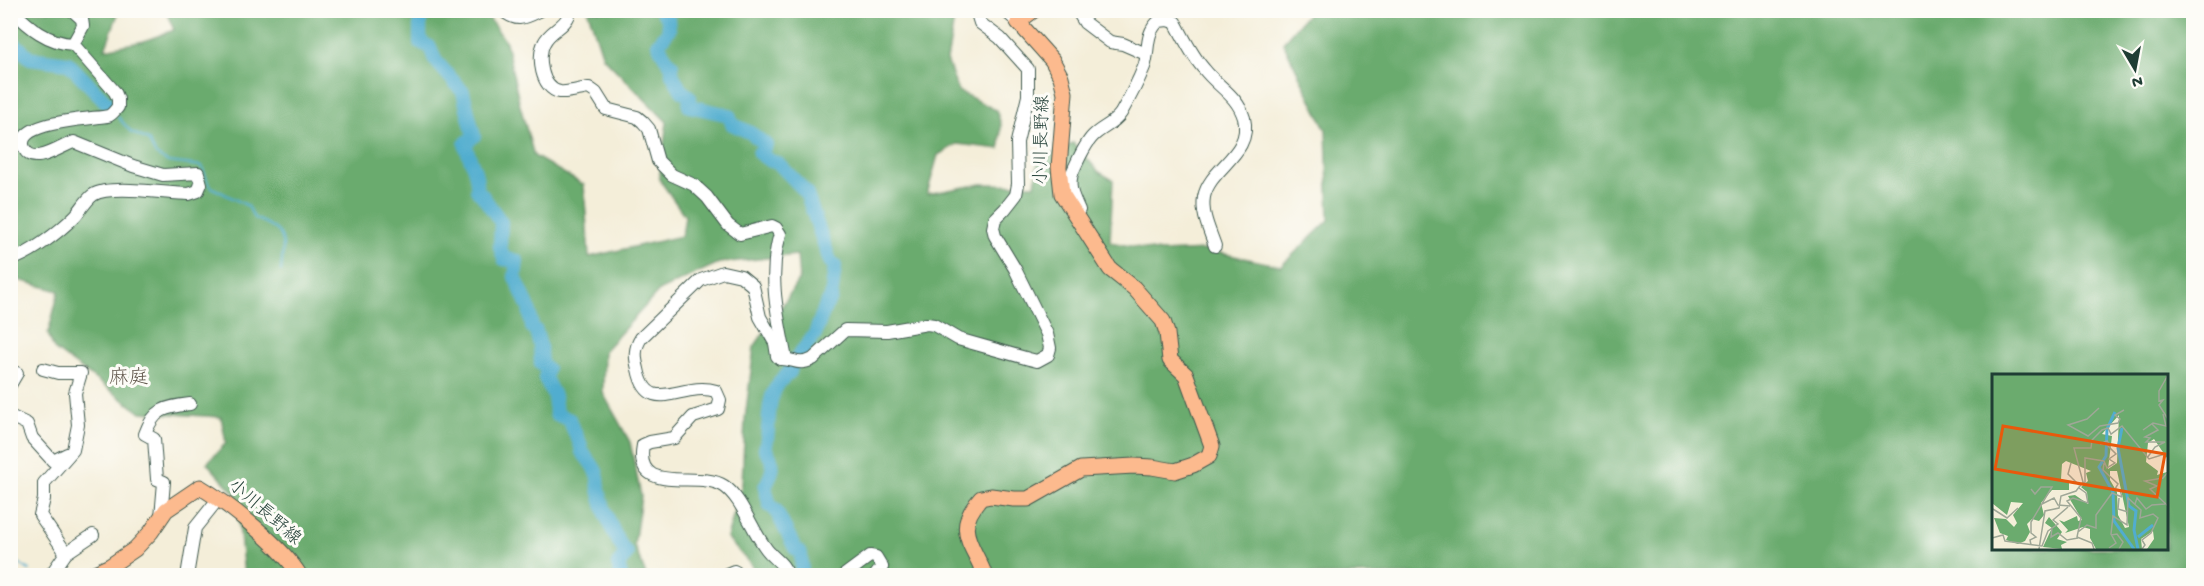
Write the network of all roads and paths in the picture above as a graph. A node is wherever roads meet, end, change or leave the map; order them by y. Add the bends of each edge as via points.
1 (12, 10) edge
2 (72, 10) edge
3 (502, 10) edge
4 (540, 10) edge
5 (567, 10) edge
6 (976, 10) edge
7 (1004, 10) edge
8 (1034, 10) edge
9 (1077, 10) edge
10 (1018, 22) junction
11 (73, 44) junction
12 (1146, 54) junction
13 (1078, 220) junction
14 (1215, 246) dead end
15 (10, 260) edge
16 (786, 358) junction
17 (43, 369) dead end
18 (17, 373) dead end
19 (10, 386) edge
20 (190, 404) dead end
21 (10, 416) edge
22 (73, 450) junction
23 (219, 498) junction
24 (160, 517) junction
25 (93, 535) dead end
26 (66, 553) junction
27 (50, 576) edge
28 (88, 576) edge
29 (187, 576) edge
30 (300, 576) edge
31 (722, 576) edge
32 (743, 576) edge
33 (788, 576) edge
34 (843, 576) edge
35 (875, 576) edge
36 (985, 576) edge

1 - 11 street via 48,38
2 - 11 street via 84,26
3 - 4 street via 519,19
5 - 16 street via 566,23 544,43 540,60 546,82 559,92 588,88 606,109 637,117 650,129 658,160 672,175 694,185 740,234 777,228 780,234 774,254 775,306
6 - 16 street via 980,23 1000,38 1028,69 1028,96 1017,142 1016,195 995,219 993,228 1047,334 1048,355 1037,362 958,339 927,324 887,331 845,330 807,362
7 - 10 street
8 - 10 main road
9 - 12 street via 1085,23 1110,42
10 - 13 main road, 小川長野線 via 1052,60 1061,77 1065,93 1060,184
11 - 15 street via 115,92 118,107 110,116 35,130 23,142 27,152 46,155 74,142 163,175 198,173 201,184 198,191 189,194 105,191 93,195 51,236
12 - 13 street via 1120,114 1085,145 1073,170 1070,192 1081,213
12 - 14 street via 1154,26 1159,21 1175,22 1204,70 1233,95 1241,111 1245,135 1240,147 1203,200
13 - 36 main road, 小川長野線 via 1110,269 1134,288 1163,321 1170,360 1186,375 1212,447 1209,456 1175,471 1134,466 1081,469 1028,499 981,498 966,522 968,540
16 - 33 street via 777,356 775,343 760,317 753,286 741,276 723,272 701,280 641,338 634,354 647,393 656,396 710,389 716,391 720,400 718,409 693,417 674,438 643,445 648,474 723,485
17 - 22 street via 81,373 75,393 78,425
18 - 19 street
20 - 24 street via 159,411 149,421 145,434 154,439 157,479 164,482
21 - 22 street via 27,424 32,438 53,462
22 - 26 street via 44,483 40,515
23 - 24 main road, 小川長野線 via 200,487 176,501
23 - 29 street via 191,534
23 - 30 main road, 小川長野線 via 292,563
24 - 28 main road, 小川長野線 via 135,549
25 - 26 street
26 - 27 street
31 - 32 street via 734,571
34 - 35 street via 870,556 876,557 882,567

